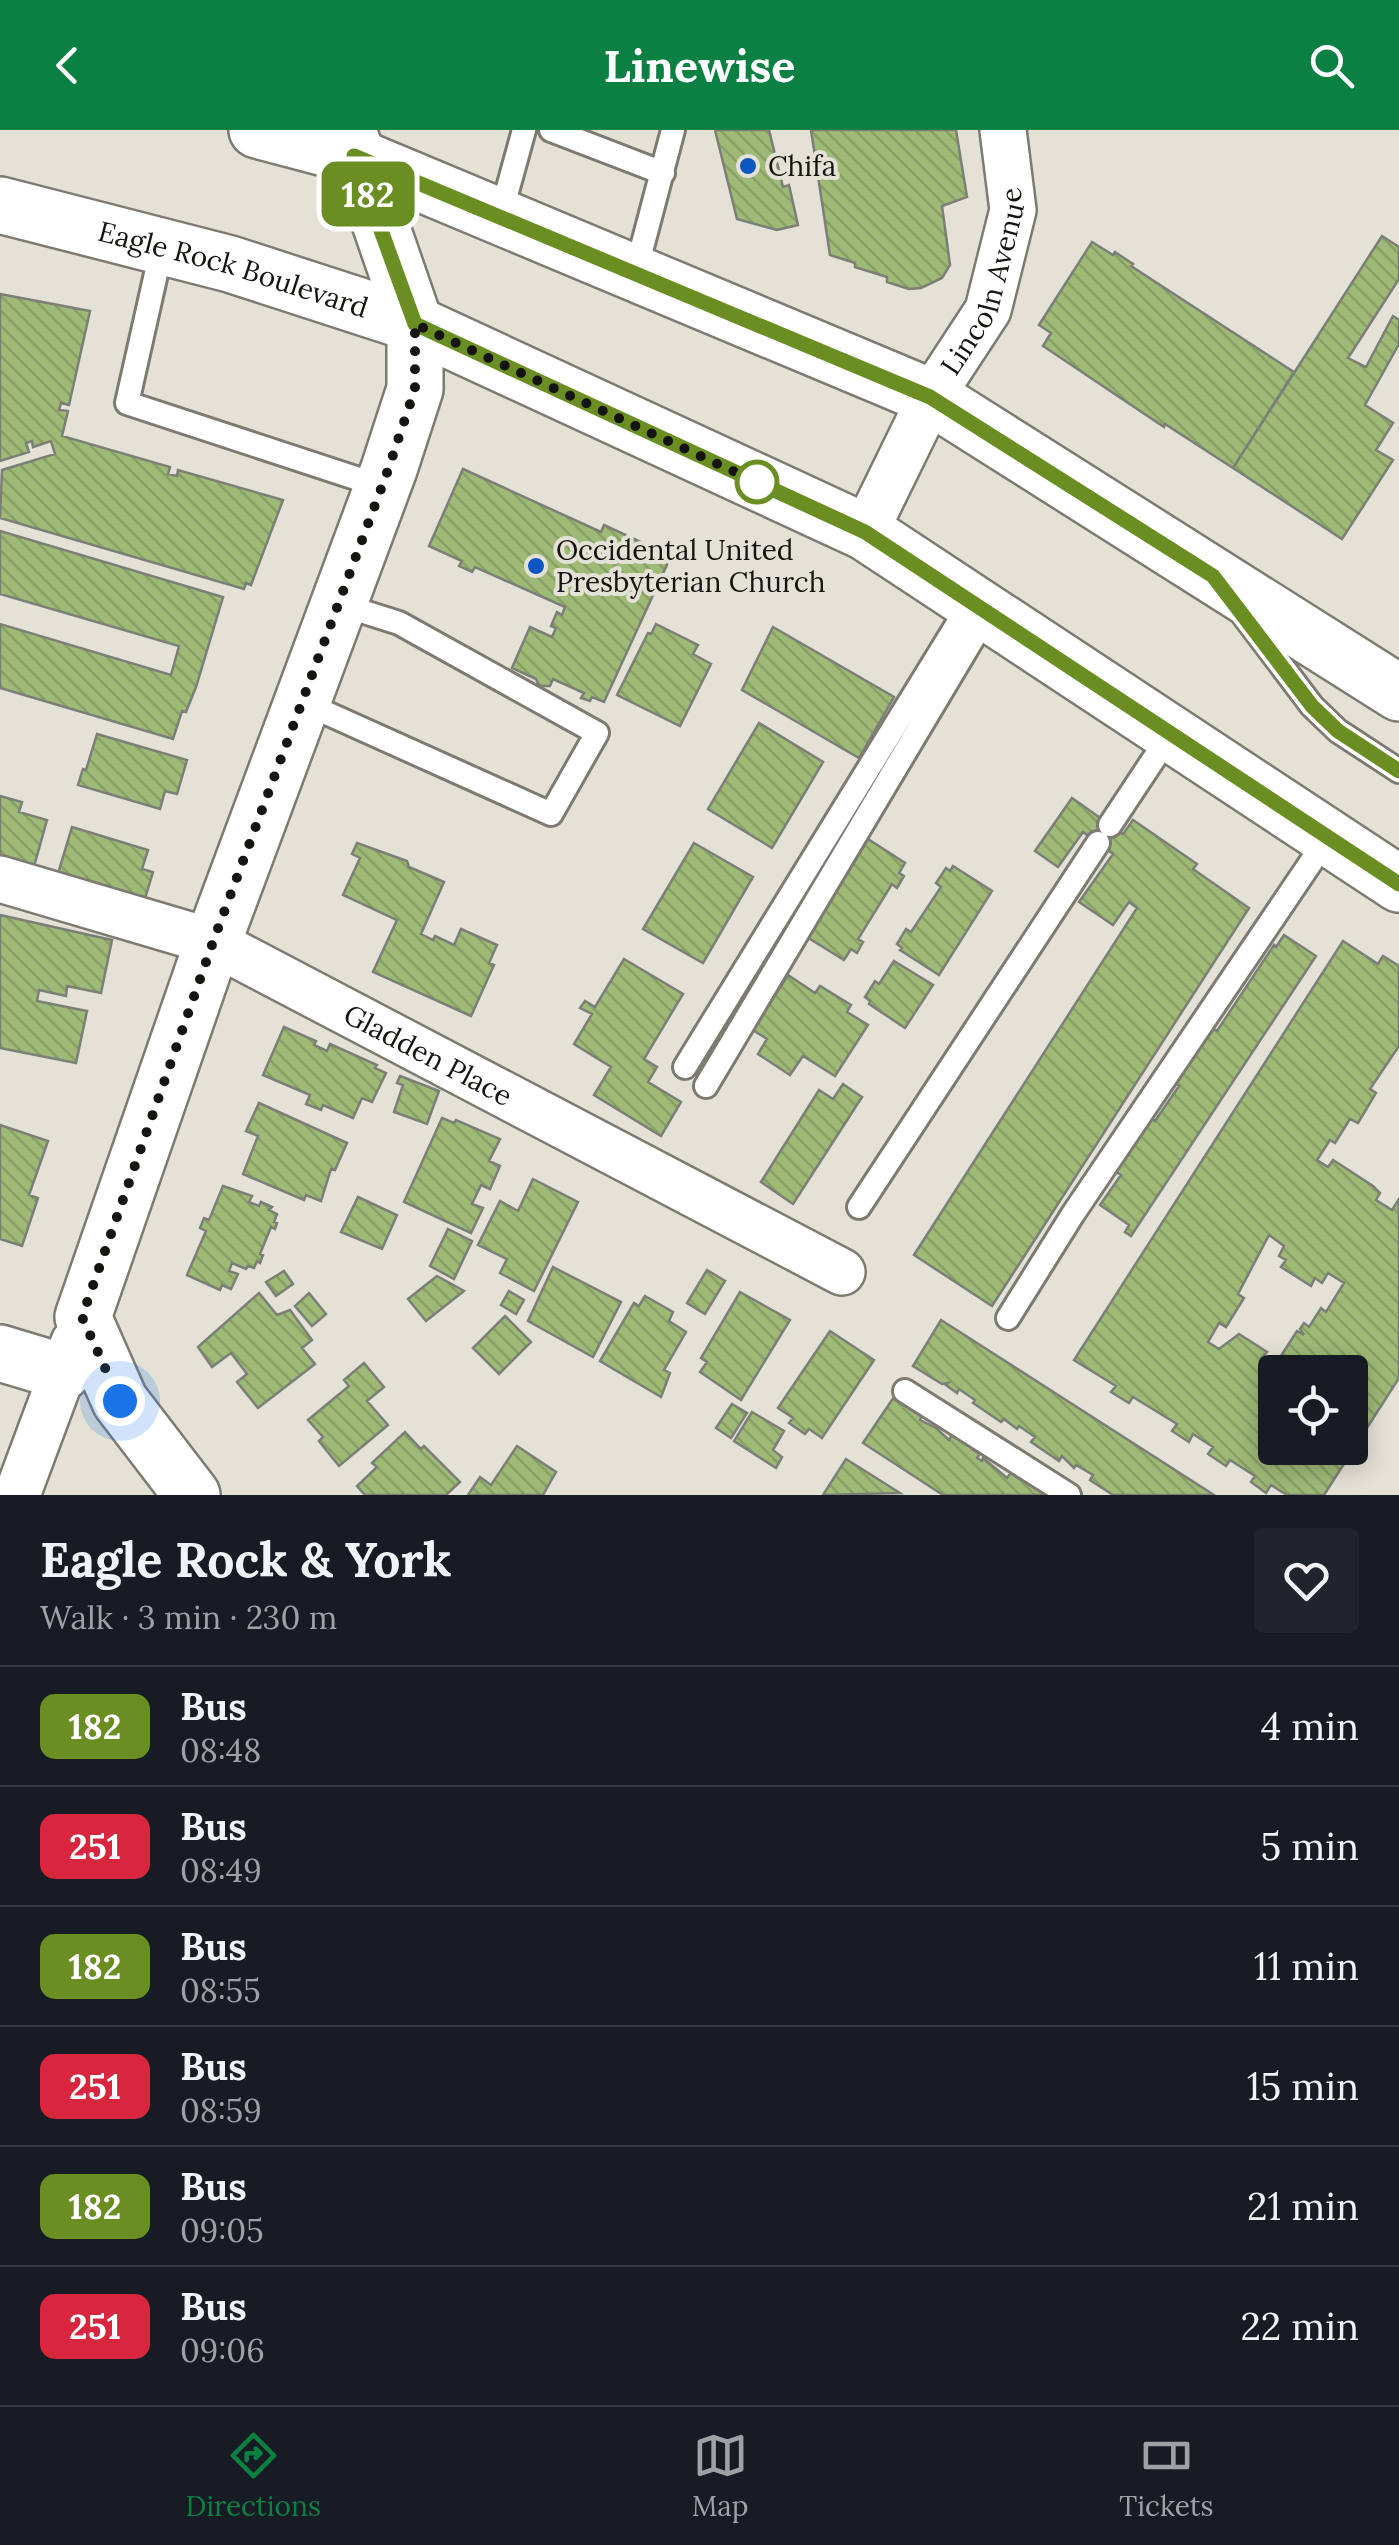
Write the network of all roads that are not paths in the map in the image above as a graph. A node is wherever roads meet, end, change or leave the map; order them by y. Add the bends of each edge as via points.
1 (256, 130) edge
2 (524, 130) edge
3 (551, 130) edge
4 (673, 130) edge
5 (1003, 130) edge
6 (351, 143) edge
7 (663, 173) junction
8 (0, 205) edge
9 (500, 217) junction
10 (162, 246) junction
11 (635, 274) junction
12 (415, 324) junction
13 (930, 397) junction
14 (382, 487) junction
15 (865, 532) junction
16 (1213, 576) junction
17 (338, 604) junction
18 (979, 608) junction
19 (1398, 690) edge
20 (302, 702) junction
21 (1170, 733) junction
22 (1399, 770) edge
23 (1328, 837) junction
24 (0, 879) edge
25 (1399, 884) edge
26 (213, 942) junction
27 (685, 1067) dead end
28 (706, 1086) dead end
29 (859, 1207) dead end
30 (842, 1272) dead end
31 (82, 1317) junction
32 (1008, 1318) dead end
33 (0, 1353) edge
34 (63, 1372) junction
35 (906, 1391) dead end
36 (17, 1495) edge
37 (192, 1495) edge
38 (1069, 1495) edge

1 - 6 main road
2 - 9 lane
3 - 7 lane
4 - 7 lane
5 - 13 street, Lincoln Avenue via 1013,210 988,310
6 - 9 main road
6 - 12 main road
7 - 11 lane
8 - 10 main road, Eagle Rock Boulevard
9 - 11 main road
10 - 12 main road, Eagle Rock Boulevard
10 - 14 lane via 127,403
11 - 13 main road
12 - 14 main road via 415,389
12 - 15 main road, Eagle Rock Boulevard
13 - 15 street, Lincoln Avenue
13 - 16 main road
14 - 17 main road
15 - 18 main road, Eagle Rock Boulevard
16 - 19 main road
16 - 22 lane via 1312,706
17 - 20 main road
17 - 20 lane via 399,623 597,733 551,814
18 - 21 main road, Eagle Rock Boulevard
18 - 27 lane
18 - 28 lane
20 - 26 main road
21 - 23 main road, Eagle Rock Boulevard
21 - 29 lane
23 - 25 main road, Eagle Rock Boulevard
23 - 32 lane
24 - 26 street, Gladden Place
26 - 30 street, Gladden Place
26 - 31 main road
31 - 34 street
31 - 37 main road via 120,1401
33 - 34 main road
34 - 36 street
35 - 38 lane

